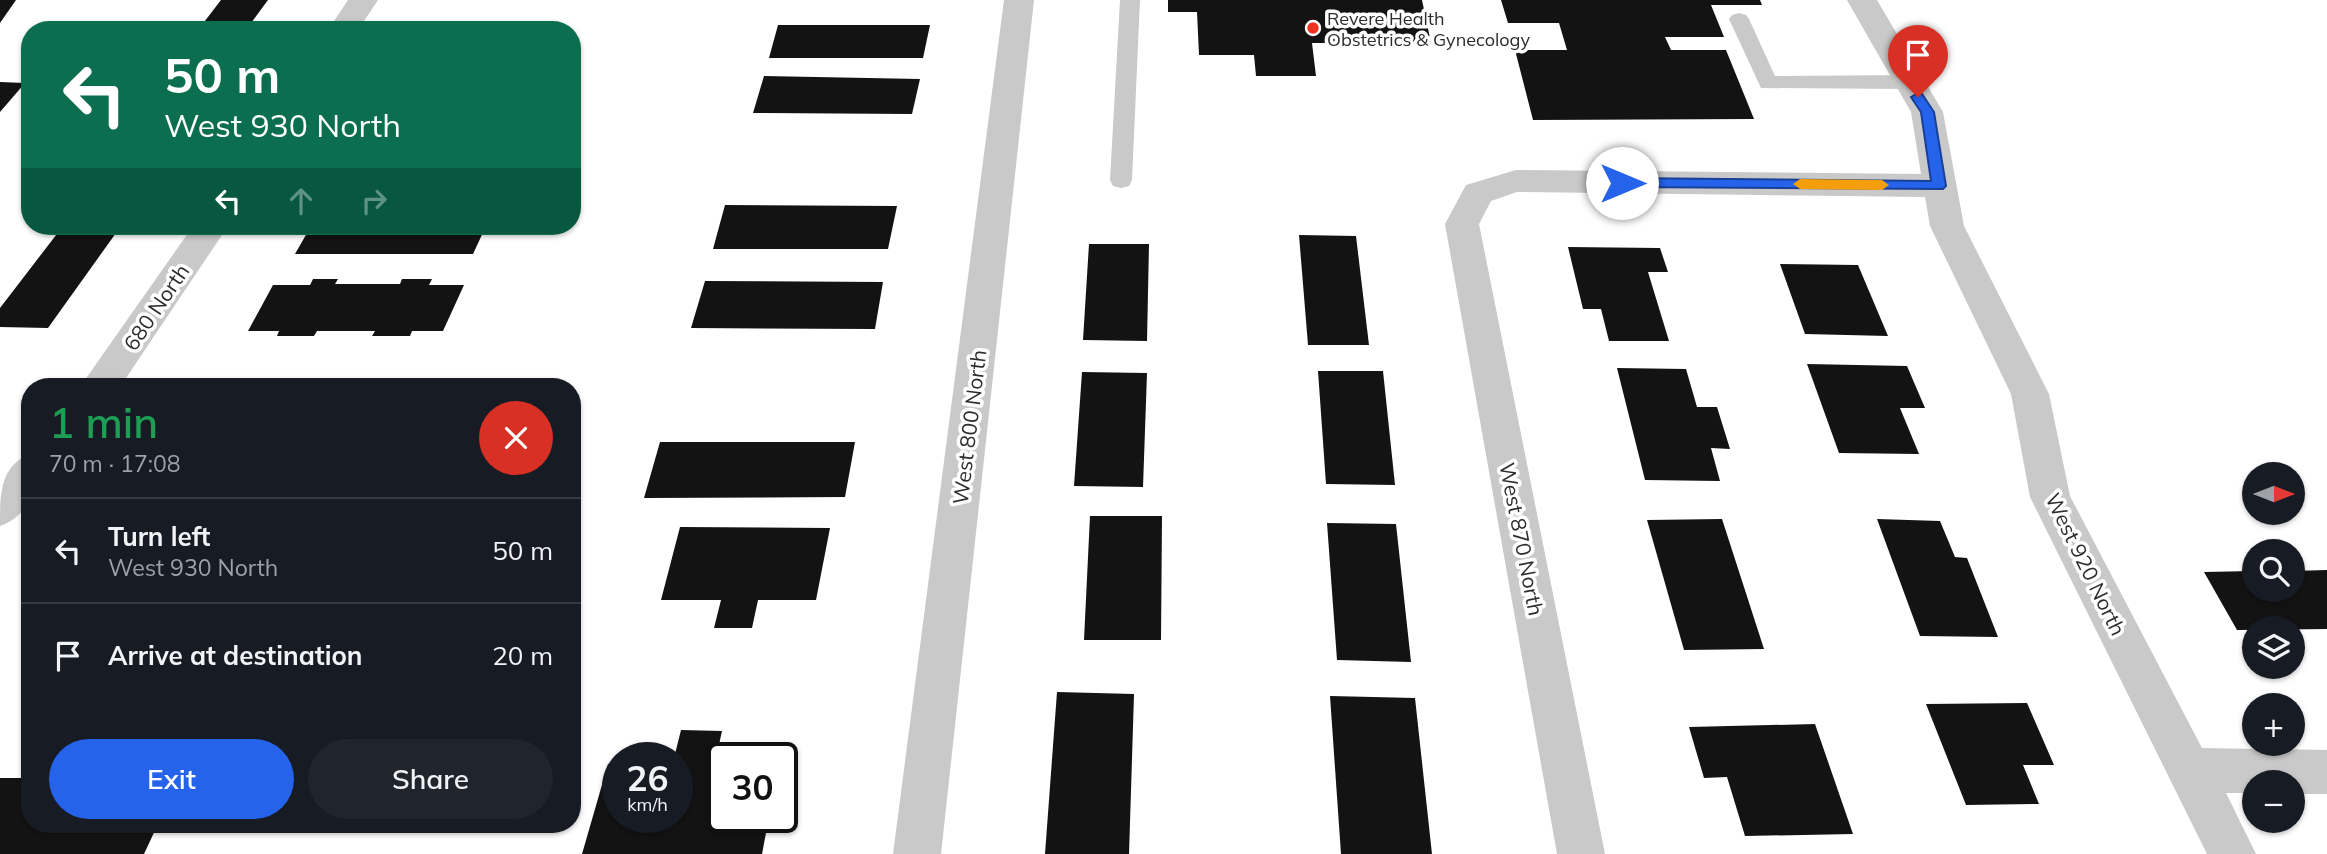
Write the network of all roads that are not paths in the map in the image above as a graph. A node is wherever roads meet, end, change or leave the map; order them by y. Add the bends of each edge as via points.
1 (363, 0) edge
2 (1019, 0) edge
3 (1130, 0) edge
4 (1862, 0) edge
5 (1739, 19) dead end
6 (349, 21) edge
7 (1909, 82) junction
8 (1121, 180) dead end
9 (1939, 186) junction
10 (205, 235) edge
11 (105, 378) edge
12 (21, 482) edge
13 (0, 509) edge
14 (2190, 770) junction
15 (2327, 772) edge
16 (917, 854) edge
17 (1581, 854) edge
18 (2232, 854) edge

1 - 6 street
2 - 16 street, West 800 North
3 - 8 lane
4 - 7 street, West 920 North
5 - 7 lane via 1768,83
7 - 9 street, West 920 North via 1927,112
9 - 14 street, West 920 North via 1947,226 2030,394 2050,497
9 - 17 street, West 870 North via 1516,181 1478,193 1462,224
10 - 11 street, 680 North
12 - 13 street
14 - 15 street
14 - 18 street, West 920 North

